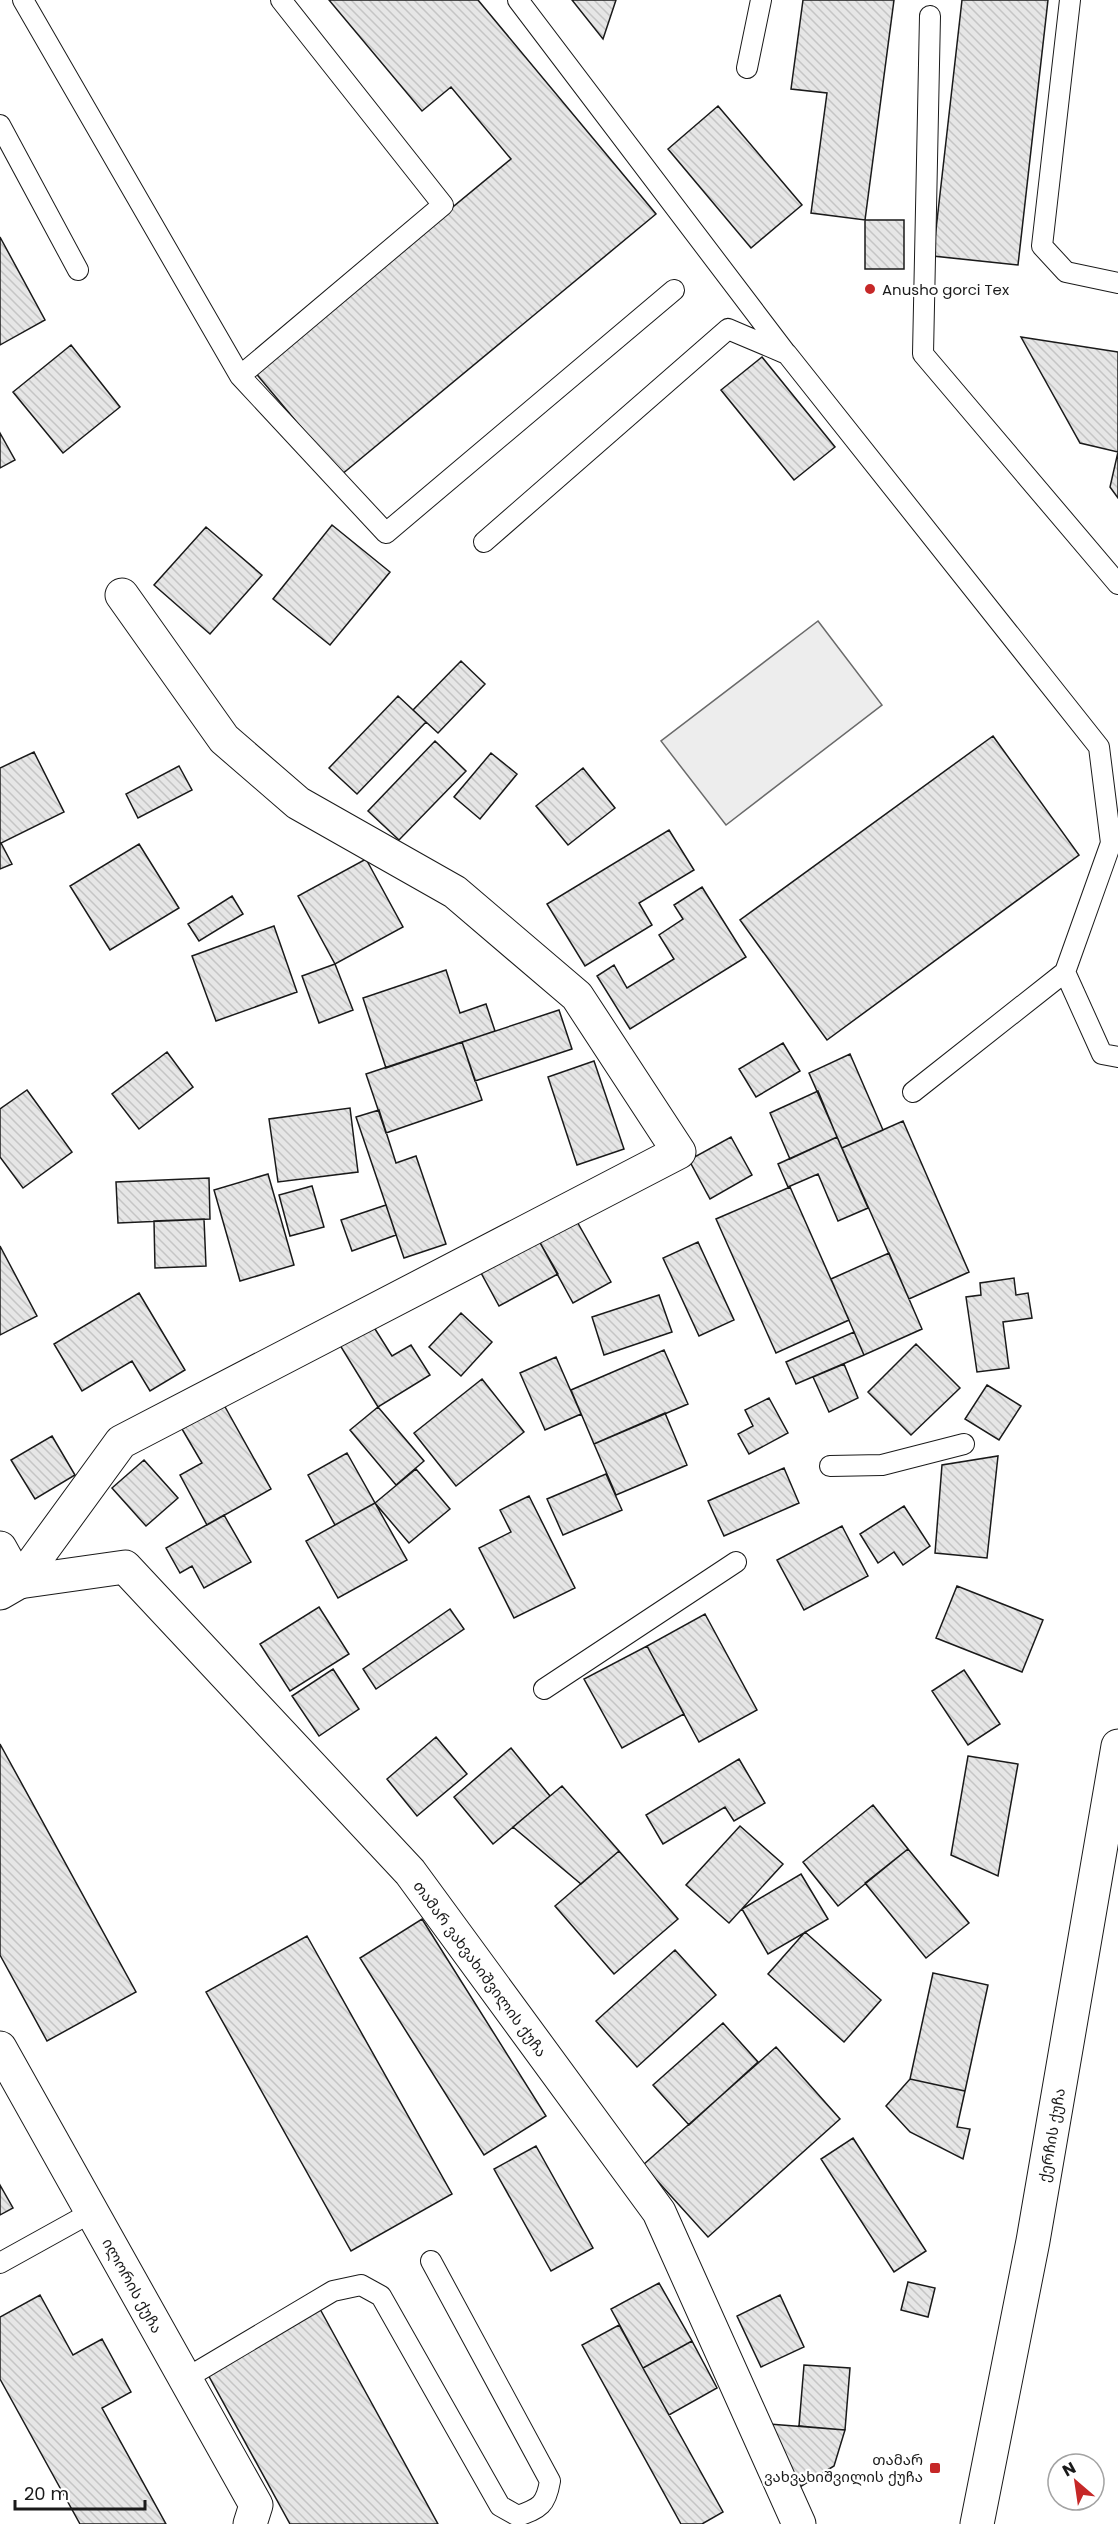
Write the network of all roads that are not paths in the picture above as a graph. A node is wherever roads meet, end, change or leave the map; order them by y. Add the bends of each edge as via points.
1 (23, 0) edge
2 (281, 0) edge
3 (518, 0) edge
4 (760, 0) edge
5 (1070, 0) edge
6 (930, 16) dead end
7 (747, 68) dead end
8 (0, 125) edge
9 (78, 270) dead end
10 (1118, 283) edge
11 (674, 290) dead end
12 (787, 354) junction
13 (240, 376) junction
14 (484, 542) dead end
15 (1118, 584) edge
16 (122, 595) dead end
17 (1065, 972) junction
18 (1118, 1057) edge
19 (913, 1092) dead end
20 (964, 1444) dead end
21 (830, 1466) dead end
22 (0, 1548) edge
23 (736, 1562) dead end
24 (9, 1588) edge
25 (544, 1689) dead end
26 (1118, 1746) edge
27 (0, 2048) edge
28 (92, 2212) junction
29 (431, 2261) dead end
30 (0, 2263) edge
31 (184, 2379) junction
32 (258, 2518) edge
33 (799, 2524) edge
34 (977, 2524) edge

1 - 13 lane
2 - 13 lane via 443,205
3 - 12 lane
4 - 7 lane
5 - 10 lane via 1042,246 1066,272
6 - 15 lane via 923,354
8 - 9 lane
11 - 13 lane via 386,533
12 - 14 lane via 728,329
12 - 17 lane via 1100,747 1111,843
16 - 24 street via 224,739 298,803 455,892 577,996 679,1152 121,1442
17 - 18 lane via 1102,1054
17 - 19 lane
20 - 21 lane via 882,1466
22 - 24 street
23 - 25 lane
24 - 33 street, თამარ ვახვახიშვილის ქუჩა via 125,1567 410,1872 659,2212
26 - 34 street, ქერჩის ქუჩა via 1033,2241
27 - 28 street, ილორის ქუჩა
28 - 30 lane
28 - 31 street, ილორის ქუჩა
29 - 31 lane via 550,2481 547,2497 537,2509 518,2516 500,2506 381,2296 361,2285 333,2290
31 - 32 street, ილორის ქუჩა

